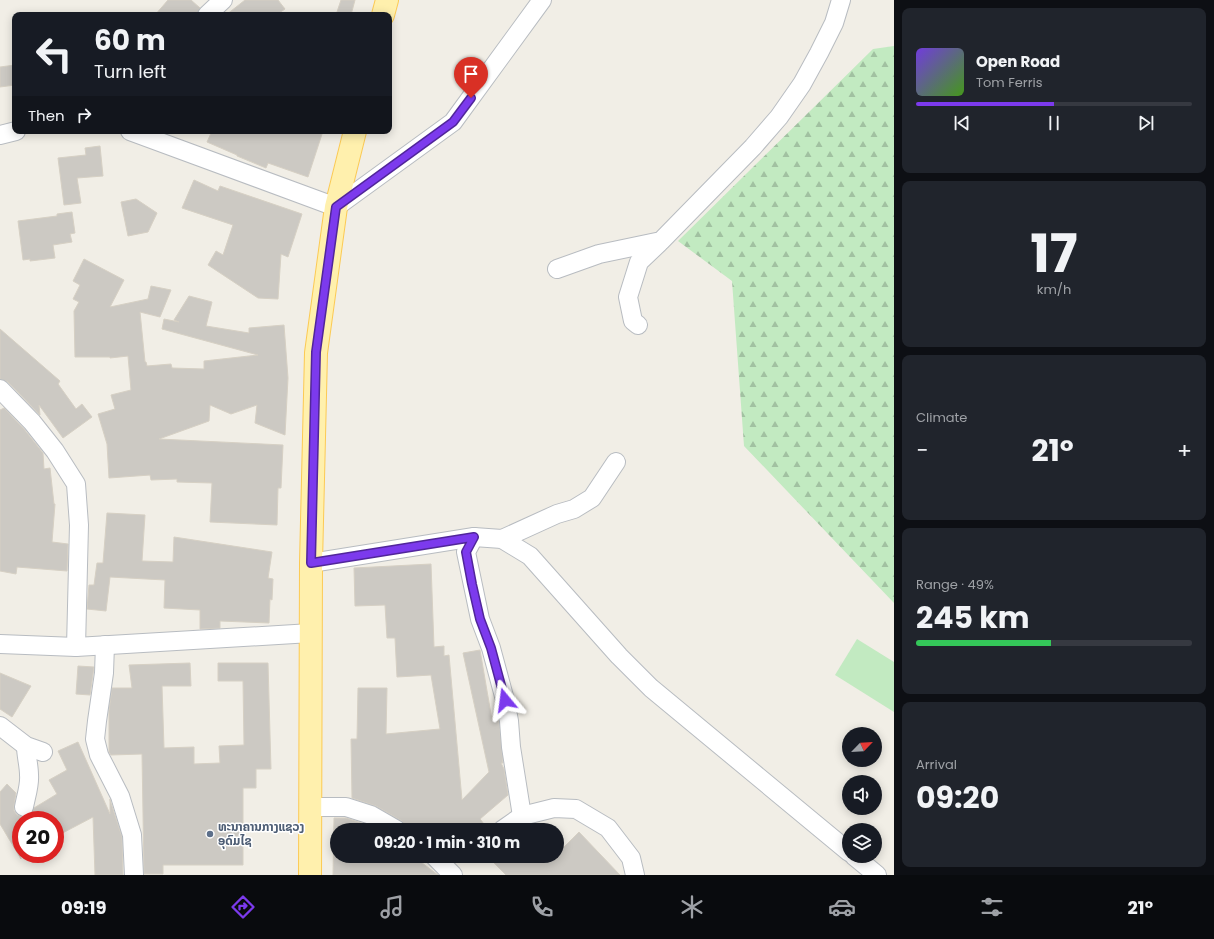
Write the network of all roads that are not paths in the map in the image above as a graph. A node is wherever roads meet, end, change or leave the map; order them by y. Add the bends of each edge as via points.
1 (223, 0) edge
2 (387, 0) edge
3 (542, 0) edge
4 (841, 0) edge
5 (210, 12) edge
6 (384, 12) edge
7 (12, 132) edge
8 (138, 134) edge
9 (354, 134) edge
10 (0, 135) edge
11 (336, 207) junction
12 (662, 241) junction
13 (557, 269) dead end
14 (638, 326) dead end
15 (0, 389) edge
16 (616, 462) dead end
17 (474, 537) junction
18 (502, 539) junction
19 (311, 563) junction
20 (311, 633) junction
21 (0, 644) edge
22 (105, 645) junction
23 (76, 647) junction
24 (0, 726) edge
25 (26, 746) junction
26 (43, 752) dead end
27 (24, 807) dead end
28 (310, 807) junction
29 (522, 816) junction
30 (385, 823) edge
31 (512, 823) edge
32 (842, 846) edge
33 (441, 863) edge
34 (862, 863) edge
35 (134, 875) edge
36 (310, 875) edge
37 (453, 875) edge
38 (635, 875) edge
39 (877, 875) edge

1 - 5 street
2 - 6 main road
3 - 11 street via 453,122
4 - 12 street via 834,23 819,53 802,84 779,117
7 - 10 street
8 - 11 street
9 - 11 main road
11 - 19 main road via 316,352
12 - 13 street via 599,254
12 - 14 street via 638,262 628,297 633,321
15 - 23 street via 55,450 76,484 79,525
16 - 18 street via 592,498 574,509
17 - 18 street
17 - 19 street
17 - 29 street via 466,552 480,619 505,700
18 - 32 street via 530,556 651,688
19 - 20 main road
20 - 22 street
20 - 28 main road
21 - 23 street
22 - 23 street
22 - 35 street via 95,739 99,755 120,796 132,835
24 - 25 street
25 - 26 street
25 - 27 street via 29,775
28 - 30 street via 346,807 371,815
28 - 36 main road
29 - 31 street
29 - 38 street via 554,808 576,809 608,828 631,858
33 - 37 street
34 - 39 street

